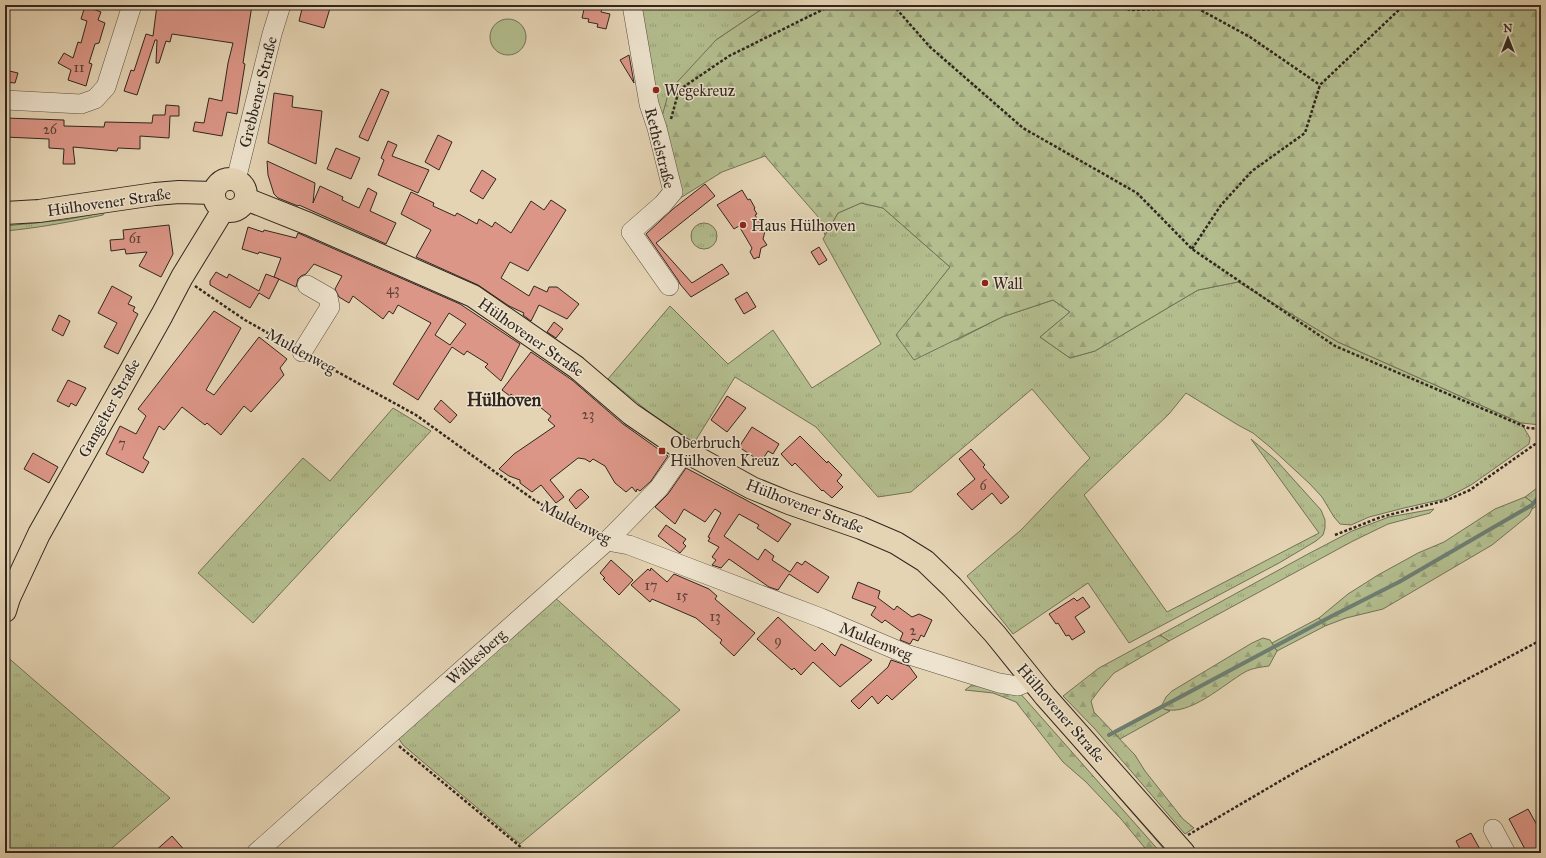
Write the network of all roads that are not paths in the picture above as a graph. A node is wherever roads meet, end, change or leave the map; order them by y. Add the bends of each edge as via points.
1 (132, 5) edge
2 (281, 5) edge
3 (632, 5) edge
4 (5, 100) edge
5 (236, 180) junction
6 (246, 199) junction
7 (218, 201) junction
8 (5, 213) edge
9 (307, 285) dead end
10 (669, 286) dead end
11 (302, 352) road end
12 (685, 452) junction
13 (607, 541) junction
14 (5, 611) edge
15 (1032, 680) junction
16 (1493, 829) dead end
17 (1182, 852) edge
18 (256, 853) edge
19 (1506, 853) edge

1 - 4 street via 106,87 95,99 81,104
2 - 5 street, Grebbener Straße
3 - 10 street, Rethelstraße via 649,104 673,192 631,232
5 - 6 main road via 245,188
5 - 7 main road via 221,180 214,188
6 - 7 main road via 237,210 227,211
6 - 12 main road, Hülhovener Straße via 473,296 576,367 631,414
7 - 8 main road, Hülhovener Straße via 179,192 39,211
7 - 14 main road, Gangelter Straße via 162,316 39,534 8,598
9 - 11 street via 328,297 330,307
12 - 13 street, Wälkesberg via 659,488
12 - 15 main road, Hülhovener Straße via 752,488 896,543 925,562 995,634
13 - 15 street, Muldenweg via 629,545 821,618 906,654 1000,683 1018,686
13 - 18 street, Wälkesberg
15 - 17 main road, Hülhovener Straße
16 - 19 street

